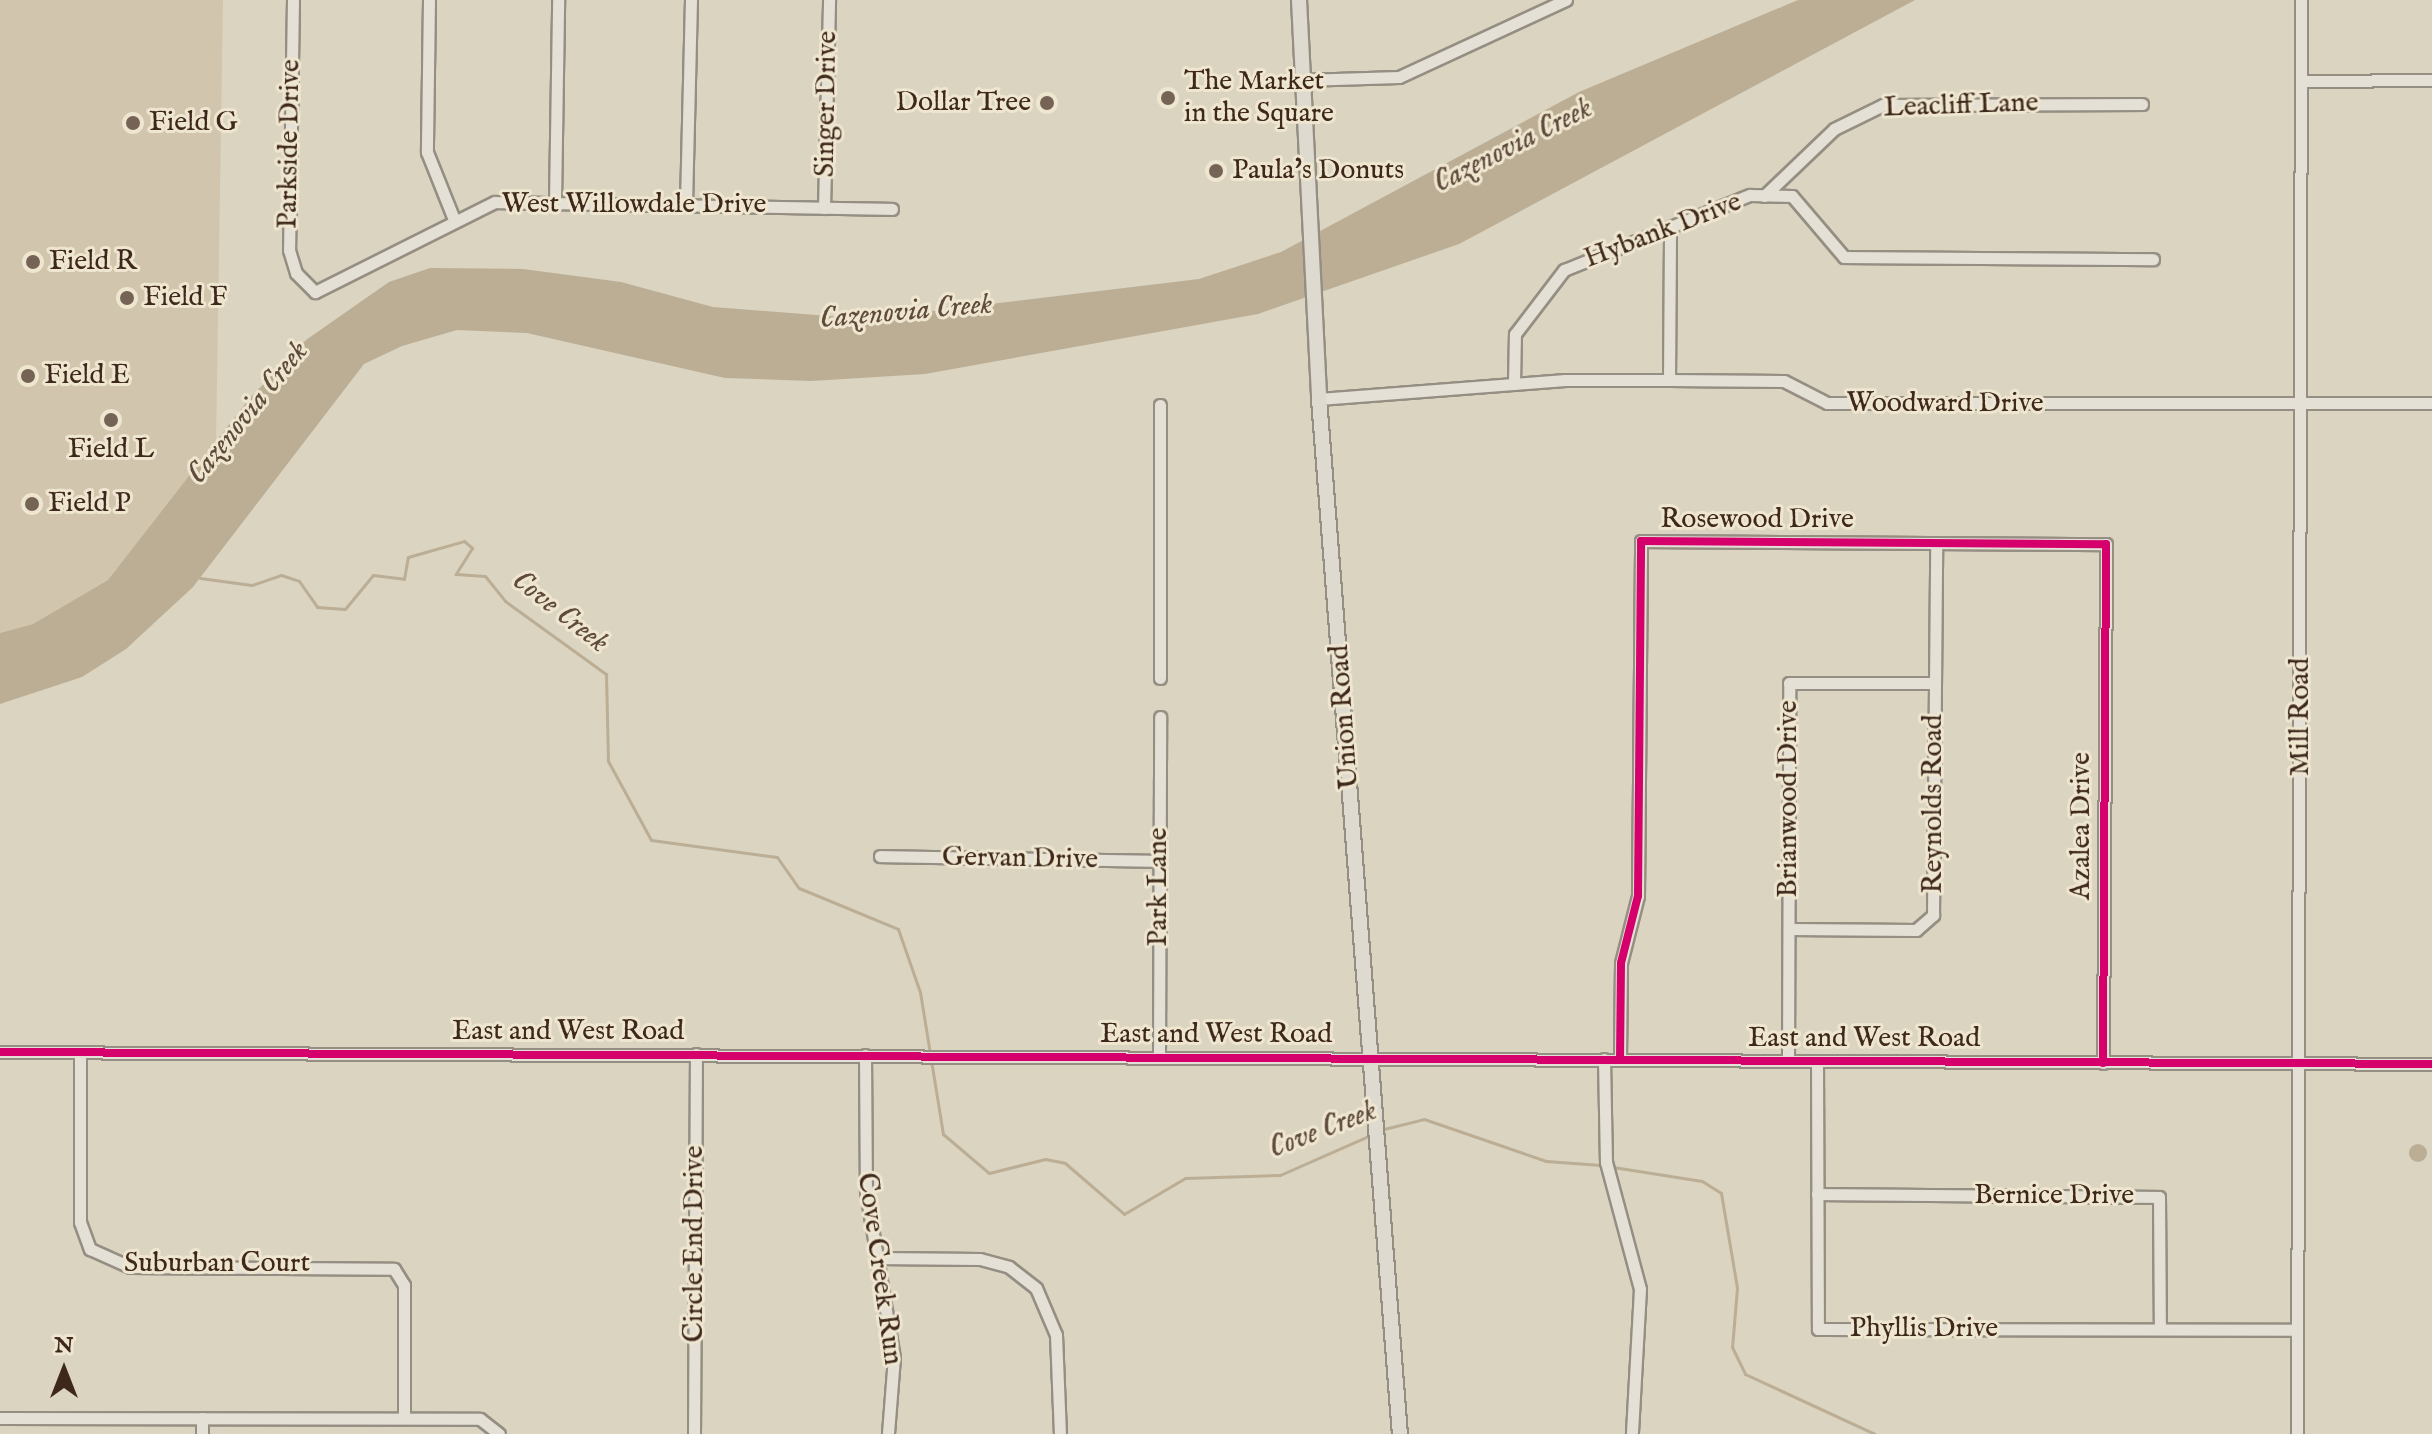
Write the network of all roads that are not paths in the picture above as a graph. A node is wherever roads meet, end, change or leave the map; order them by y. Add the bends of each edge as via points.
1 (293, 0) edge
2 (429, 0) edge
3 (558, 0) edge
4 (691, 0) edge
5 (829, 0) edge
6 (1299, 0) edge
7 (1566, 0) edge
8 (2301, 0) edge
9 (1543, 5) edge
10 (1302, 80) junction
11 (2432, 80) edge
12 (2301, 81) junction
13 (2142, 104) dead end
14 (1764, 196) junction
15 (555, 202) junction
16 (686, 204) junction
17 (824, 208) junction
18 (892, 209) dead end
19 (455, 222) junction
20 (1670, 228) junction
21 (2153, 259) dead end
22 (305, 284) joint
23 (1669, 380) junction
24 (1514, 384) junction
25 (1319, 399) junction
26 (2432, 403) edge
27 (1160, 405) dead end
28 (2301, 406) junction
29 (1936, 543) junction
30 (2106, 590) joint
31 (1160, 678) dead end
32 (1934, 683) junction
33 (1160, 717) dead end
34 (880, 856) dead end
35 (1159, 861) junction
36 (1789, 929) junction
37 (0, 1052) edge
38 (80, 1053) junction
39 (696, 1054) junction
40 (865, 1055) junction
41 (1159, 1056) junction
42 (1371, 1058) junction
43 (1604, 1059) junction
44 (1620, 1059) junction
45 (1788, 1061) junction
46 (1817, 1061) junction
47 (2103, 1063) junction
48 (2432, 1064) edge
49 (2299, 1065) junction
50 (1817, 1194) junction
51 (876, 1258) junction
52 (2160, 1329) junction
53 (2297, 1330) junction
54 (0, 1418) edge
55 (202, 1418) junction
56 (404, 1418) junction
57 (202, 1434) edge
58 (499, 1434) edge
59 (694, 1434) edge
60 (888, 1434) edge
61 (1060, 1434) edge
62 (1400, 1434) edge
63 (1632, 1434) edge
64 (2297, 1434) edge

1 - 22 street, Parkside Drive via 289,250
2 - 19 street via 427,152
3 - 15 street
4 - 16 street
5 - 17 street, Singer Drive
6 - 10 main road, Union Road
7 - 9 street
8 - 12 street, Mill Road
9 - 10 street via 1399,77
10 - 25 main road, Union Road
11 - 12 street
12 - 28 street, Mill Road
13 - 14 street, Leacliff Lane via 1883,105 1834,129
14 - 20 street, Hybank Drive
14 - 21 street, Hybank Drive via 1792,196 1844,257
15 - 16 street, West Willowdale Drive
15 - 19 street, West Willowdale Drive via 495,202
16 - 17 street, West Willowdale Drive
17 - 18 street, West Willowdale Drive
19 - 22 street, West Willowdale Drive via 328,291
20 - 23 street
20 - 24 street, Hybank Drive via 1564,270 1515,334
23 - 24 street, Woodward Drive
23 - 28 street, Woodward Drive via 1784,381 1827,403
24 - 25 street, Woodward Drive
25 - 42 main road, Union Road
26 - 28 street, Woodward Drive
27 - 31 street
28 - 49 street, Mill Road
29 - 30 street, Rosewood Drive via 2106,544
29 - 32 street, Reynolds Road
29 - 44 street, Rosewood Drive via 1641,541 1638,896 1621,963
30 - 47 street, Azalea Drive
32 - 36 street, Reynolds Road via 1933,915 1916,930
32 - 36 street, Brianwood Drive via 1789,683
33 - 35 street, Park Lane
34 - 35 street, Gervan Drive
35 - 41 street, Park Lane
36 - 45 street, Brianwood Drive
37 - 38 street, East and West Road
38 - 39 street, East and West Road
38 - 56 street, Suburban Court via 80,1222 90,1249 130,1267 394,1269 404,1285
39 - 40 street, East and West Road
39 - 59 street, Circle End Drive
40 - 41 street, East and West Road
40 - 51 street, Cove Creek Run via 864,1168
41 - 42 street, East and West Road
42 - 43 street, East and West Road
42 - 62 main road, Union Road
43 - 44 street, East and West Road
43 - 63 street via 1606,1162 1640,1289
44 - 45 street, East and West Road
45 - 46 street, East and West Road
46 - 47 street, East and West Road
46 - 50 street, Phyllis Drive
47 - 49 street, East and West Road
48 - 49 street, East and West Road
49 - 53 street, Mill Road
50 - 52 street, Bernice Drive via 2159,1197
50 - 52 street, Phyllis Drive via 1818,1329
51 - 60 street, Cove Creek Run via 894,1357
51 - 61 street via 980,1259 1030,1282 1054,1322
52 - 53 street, Phyllis Drive
53 - 64 street, Mill Road
54 - 55 street
55 - 56 street
55 - 57 street
56 - 58 street via 480,1419

